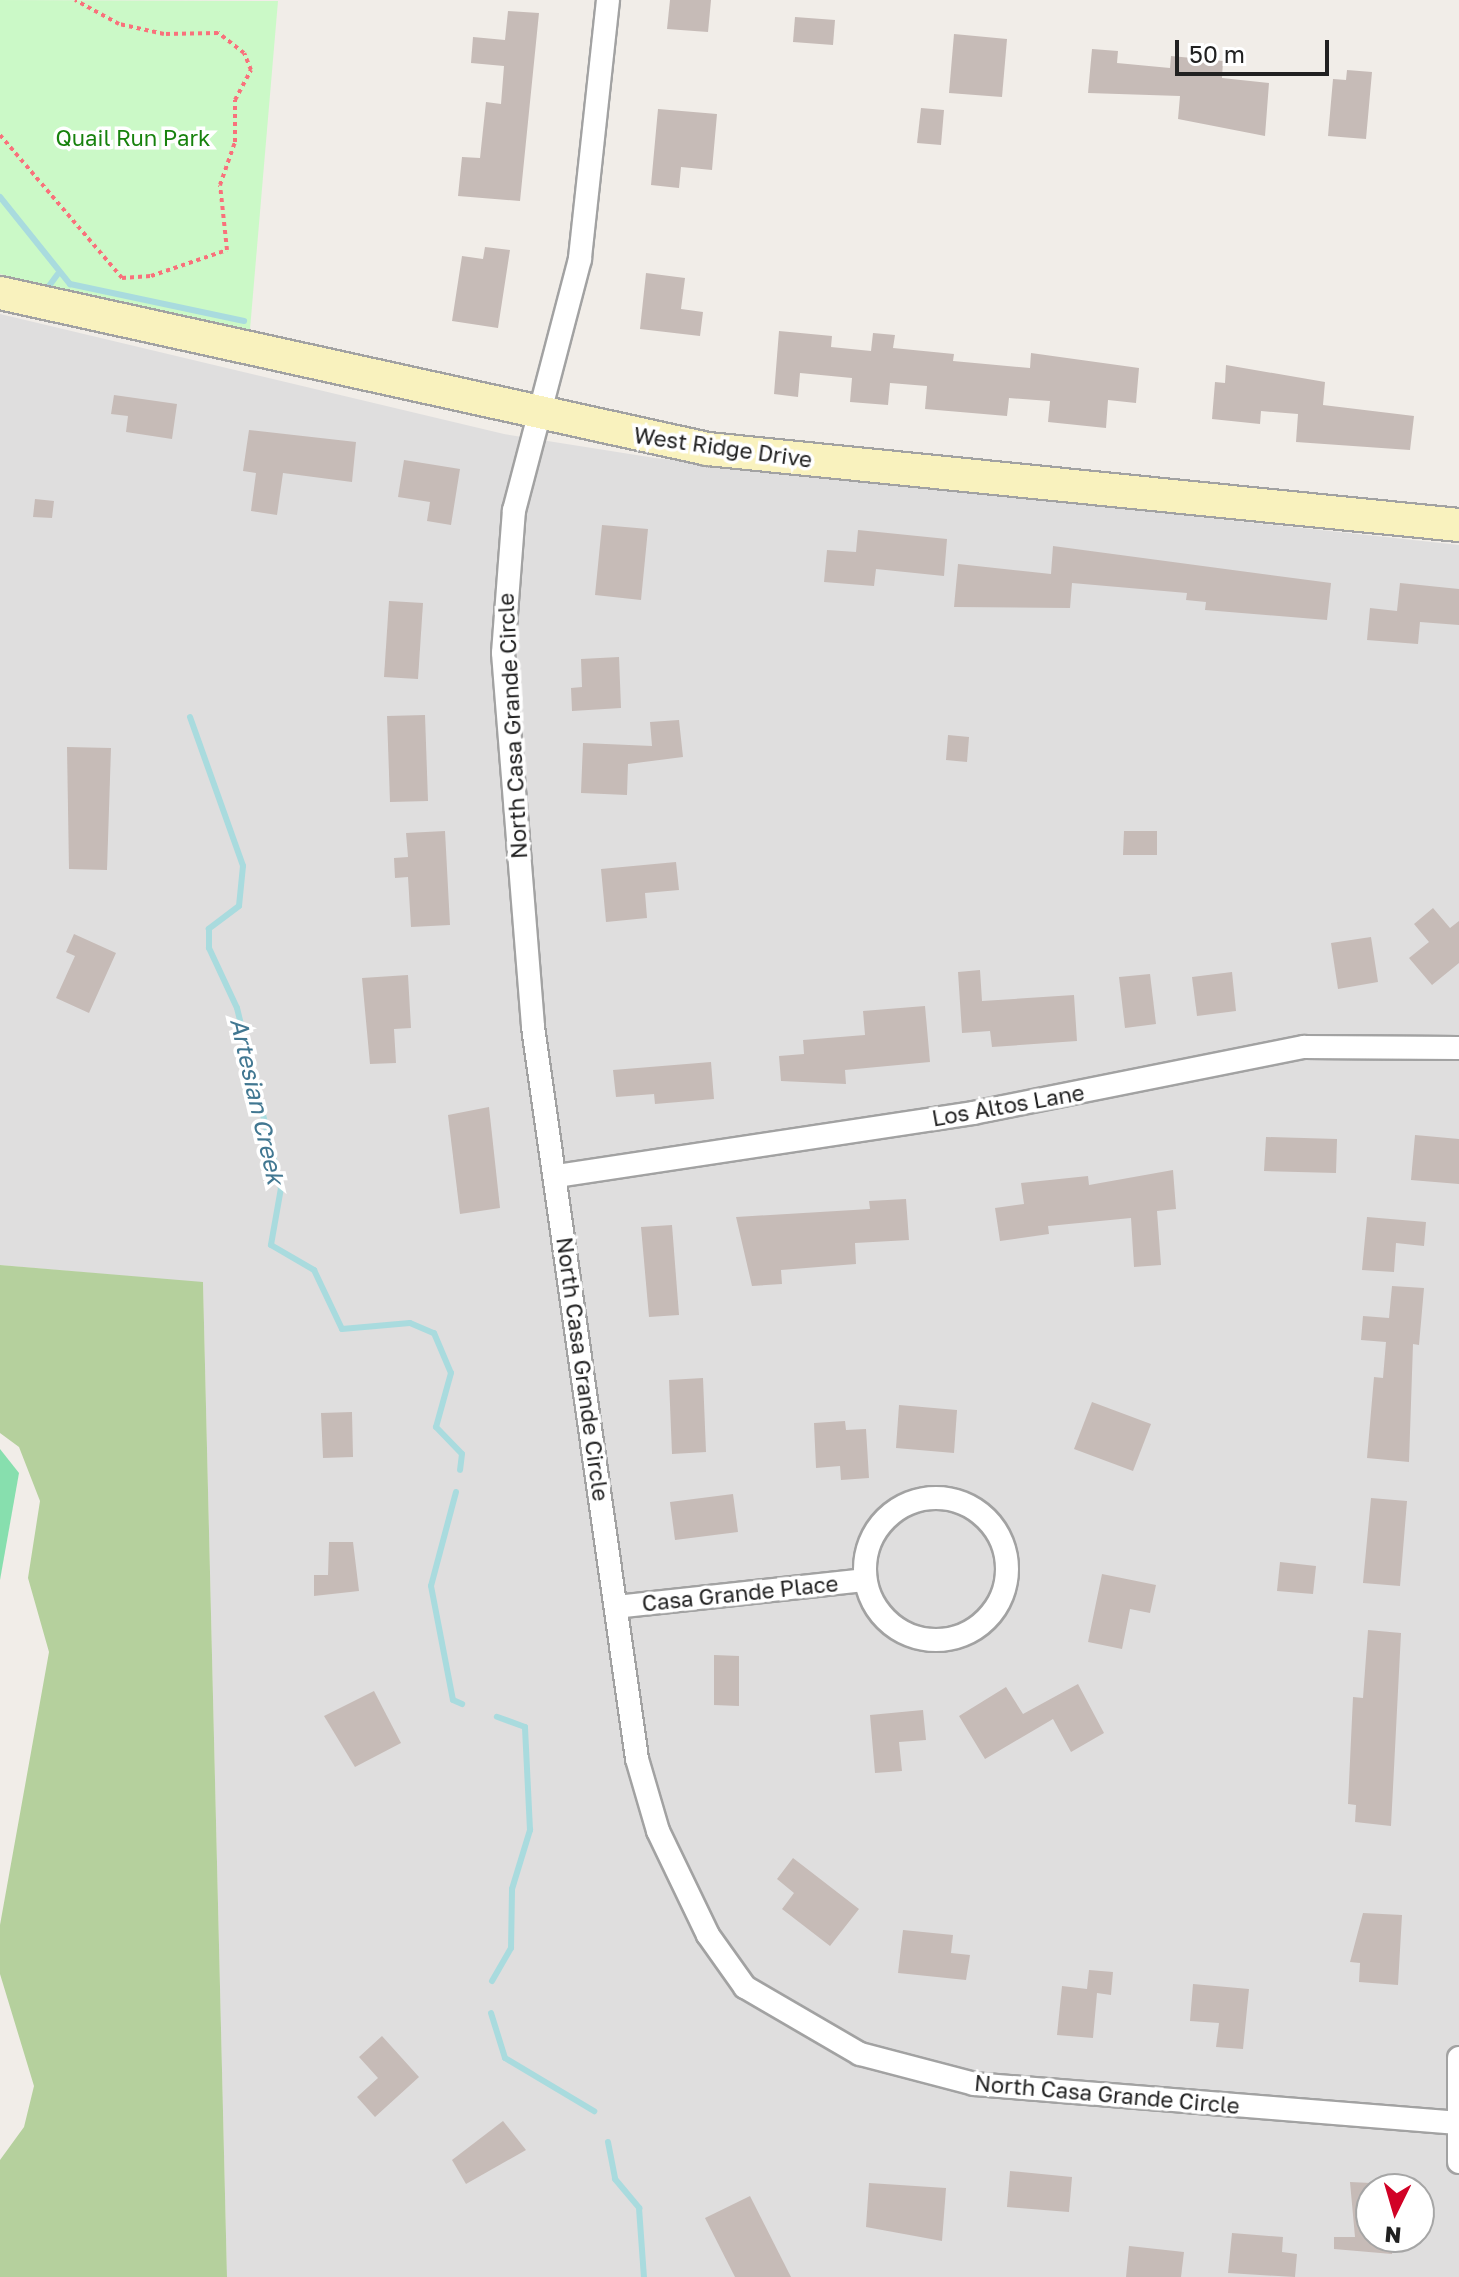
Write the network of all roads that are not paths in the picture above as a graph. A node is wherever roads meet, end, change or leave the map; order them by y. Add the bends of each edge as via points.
1 (608, 0) edge
2 (0, 293) edge
3 (535, 416) junction
4 (1459, 525) edge
5 (1459, 1048) edge
6 (557, 1176) junction
7 (865, 1580) junction
8 (616, 1607) junction
9 (1459, 2058) edge
10 (1457, 2123) edge
11 (1459, 2162) edge

1 - 3 street, North Casa Grande Circle via 580,259
2 - 3 street, West Ridge Drive
3 - 4 street, West Ridge Drive via 708,449
3 - 6 street, North Casa Grande Circle via 503,581 503,653 533,1027
5 - 6 street, Los Altos Lane via 1304,1047 973,1113
6 - 8 street, North Casa Grande Circle
7 - 7 street, Casa Grande Place via 874,1532 912,1501 937,1497 982,1514 1006,1556 1007,1579 987,1619 948,1640 925,1640 885,1619
7 - 8 street, Casa Grande Place
8 - 10 street, North Casa Grande Circle via 637,1759 658,1831 708,1935 745,1987 779,2011 860,2054 974,2084
9 - 10 street
10 - 11 street

